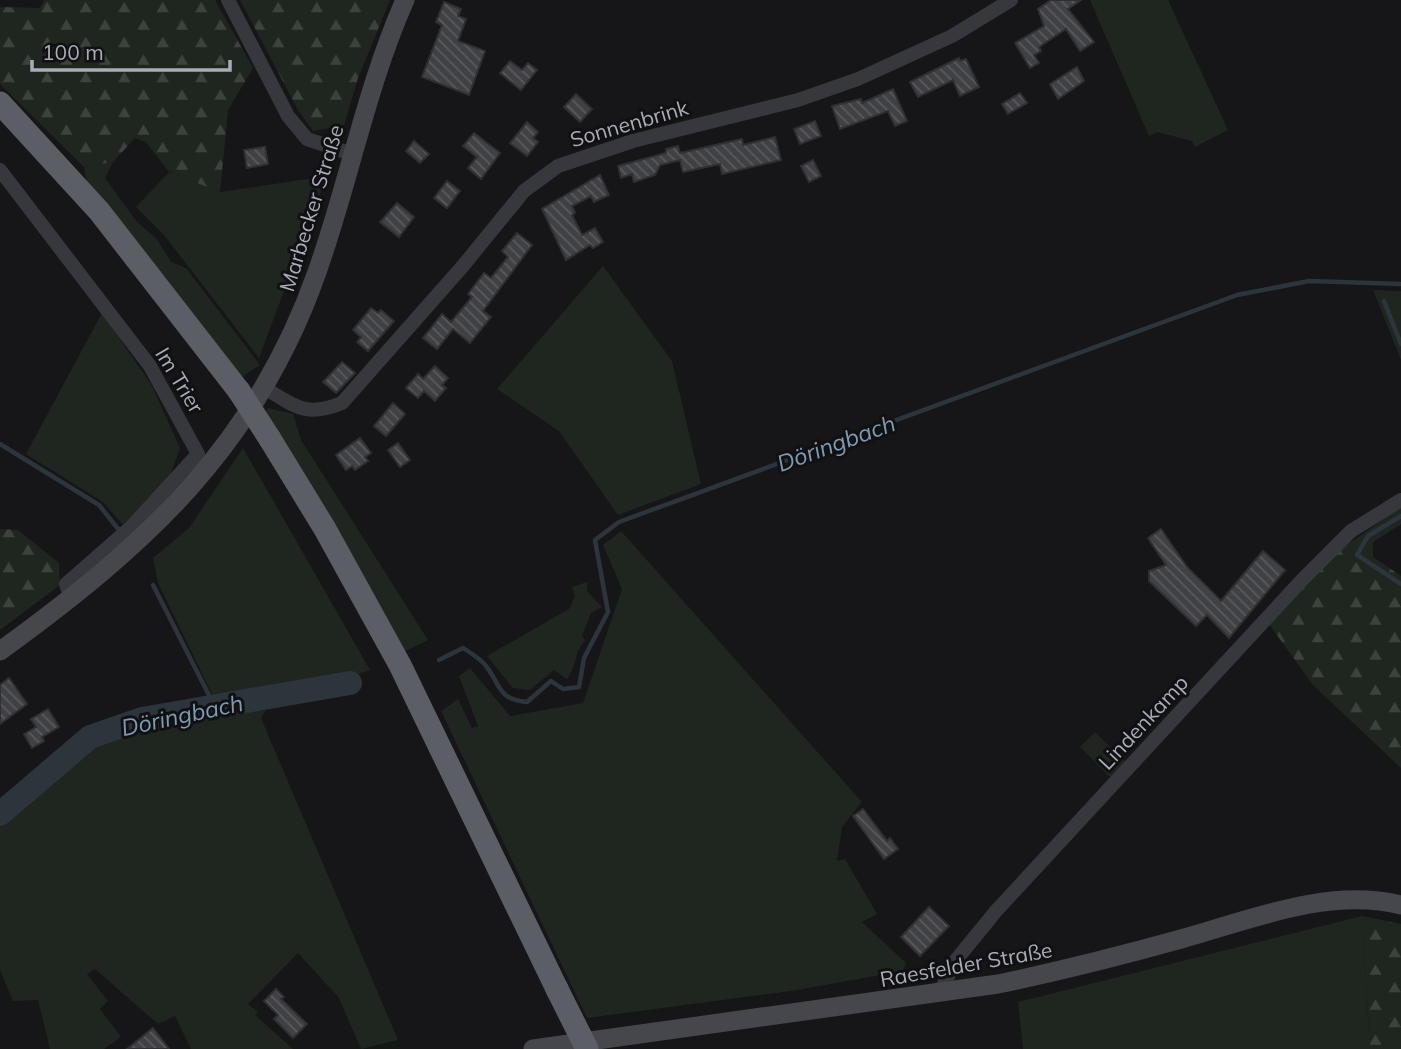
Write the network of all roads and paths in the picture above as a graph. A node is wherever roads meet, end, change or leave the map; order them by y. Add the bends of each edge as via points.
1 (228, 0) edge
2 (405, 0) edge
3 (1011, 0) edge
4 (0, 103) edge
5 (0, 125) edge
6 (352, 154) junction
7 (0, 170) edge
8 (263, 387) junction
9 (234, 398) junction
10 (1401, 500) edge
11 (71, 600) junction
12 (0, 651) edge
13 (1401, 905) edge
14 (551, 991) junction
15 (939, 994) junction
16 (533, 1049) edge
17 (571, 1049) edge
18 (587, 1049) edge

1 - 6 street via 294,123 307,139
2 - 6 main road, Marbecker Straße via 374,79
3 - 8 street, Sonnenbrink via 905,59 846,83 798,100 596,151 558,166 524,191 342,403 321,412 305,410
4 - 9 highway via 99,211
5 - 9 highway via 112,249
6 - 8 main road, Marbecker Straße via 313,283
7 - 11 street, Im Trier via 150,366 198,454 131,527 66,584
8 - 11 main road, Marbecker Straße via 235,432 172,509
9 - 14 highway via 264,443 413,721
10 - 15 street, Lindenkamp via 1351,531 1302,580 996,911 956,960
11 - 12 main road, Marbecker Straße
13 - 15 main road, Raesfelder Straße via 1370,900 1318,903 1061,971
14 - 17 highway
14 - 18 highway, bridge
15 - 16 main road, Raesfelder Straße

